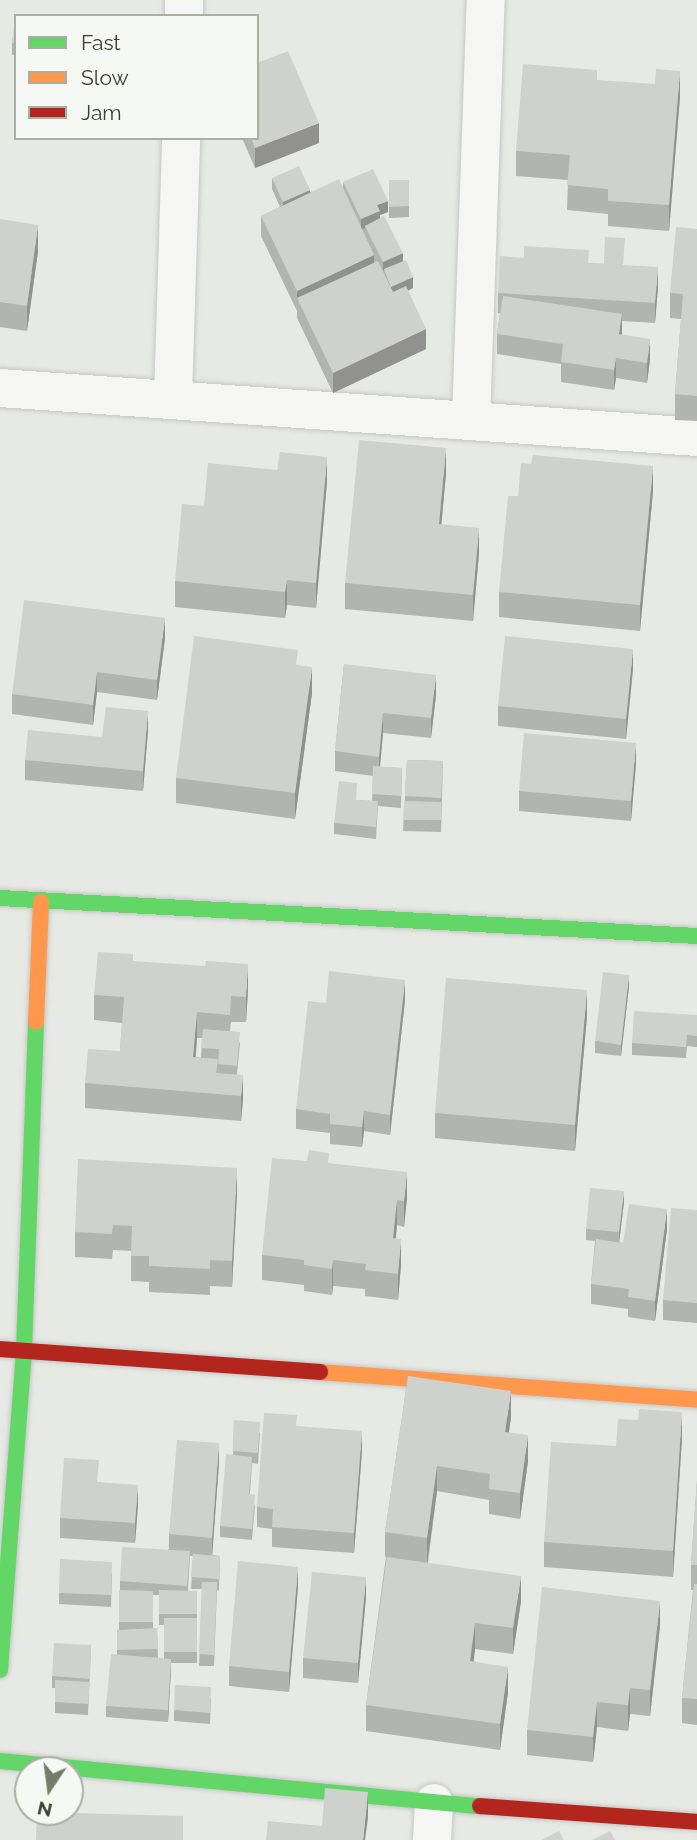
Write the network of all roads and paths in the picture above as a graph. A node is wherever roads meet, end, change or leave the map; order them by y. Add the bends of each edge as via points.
1 (486, 0) edge
2 (181, 140) edge
3 (0, 388) edge
4 (173, 398) junction
5 (471, 420) junction
6 (697, 437) edge
7 (0, 898) edge
8 (41, 902) junction
9 (697, 936) edge
10 (0, 1349) edge
11 (24, 1350) junction
12 (697, 1400) edge
13 (0, 1670) edge
14 (0, 1761) edge
15 (435, 1803) junction
16 (697, 1822) edge
17 (432, 1840) edge

1 - 5 street
2 - 4 street
3 - 4 street
4 - 5 street
5 - 6 street
7 - 8 street
8 - 9 street
8 - 11 street
10 - 11 street
11 - 12 street
11 - 13 street
14 - 15 street
15 - 16 street
15 - 17 street

